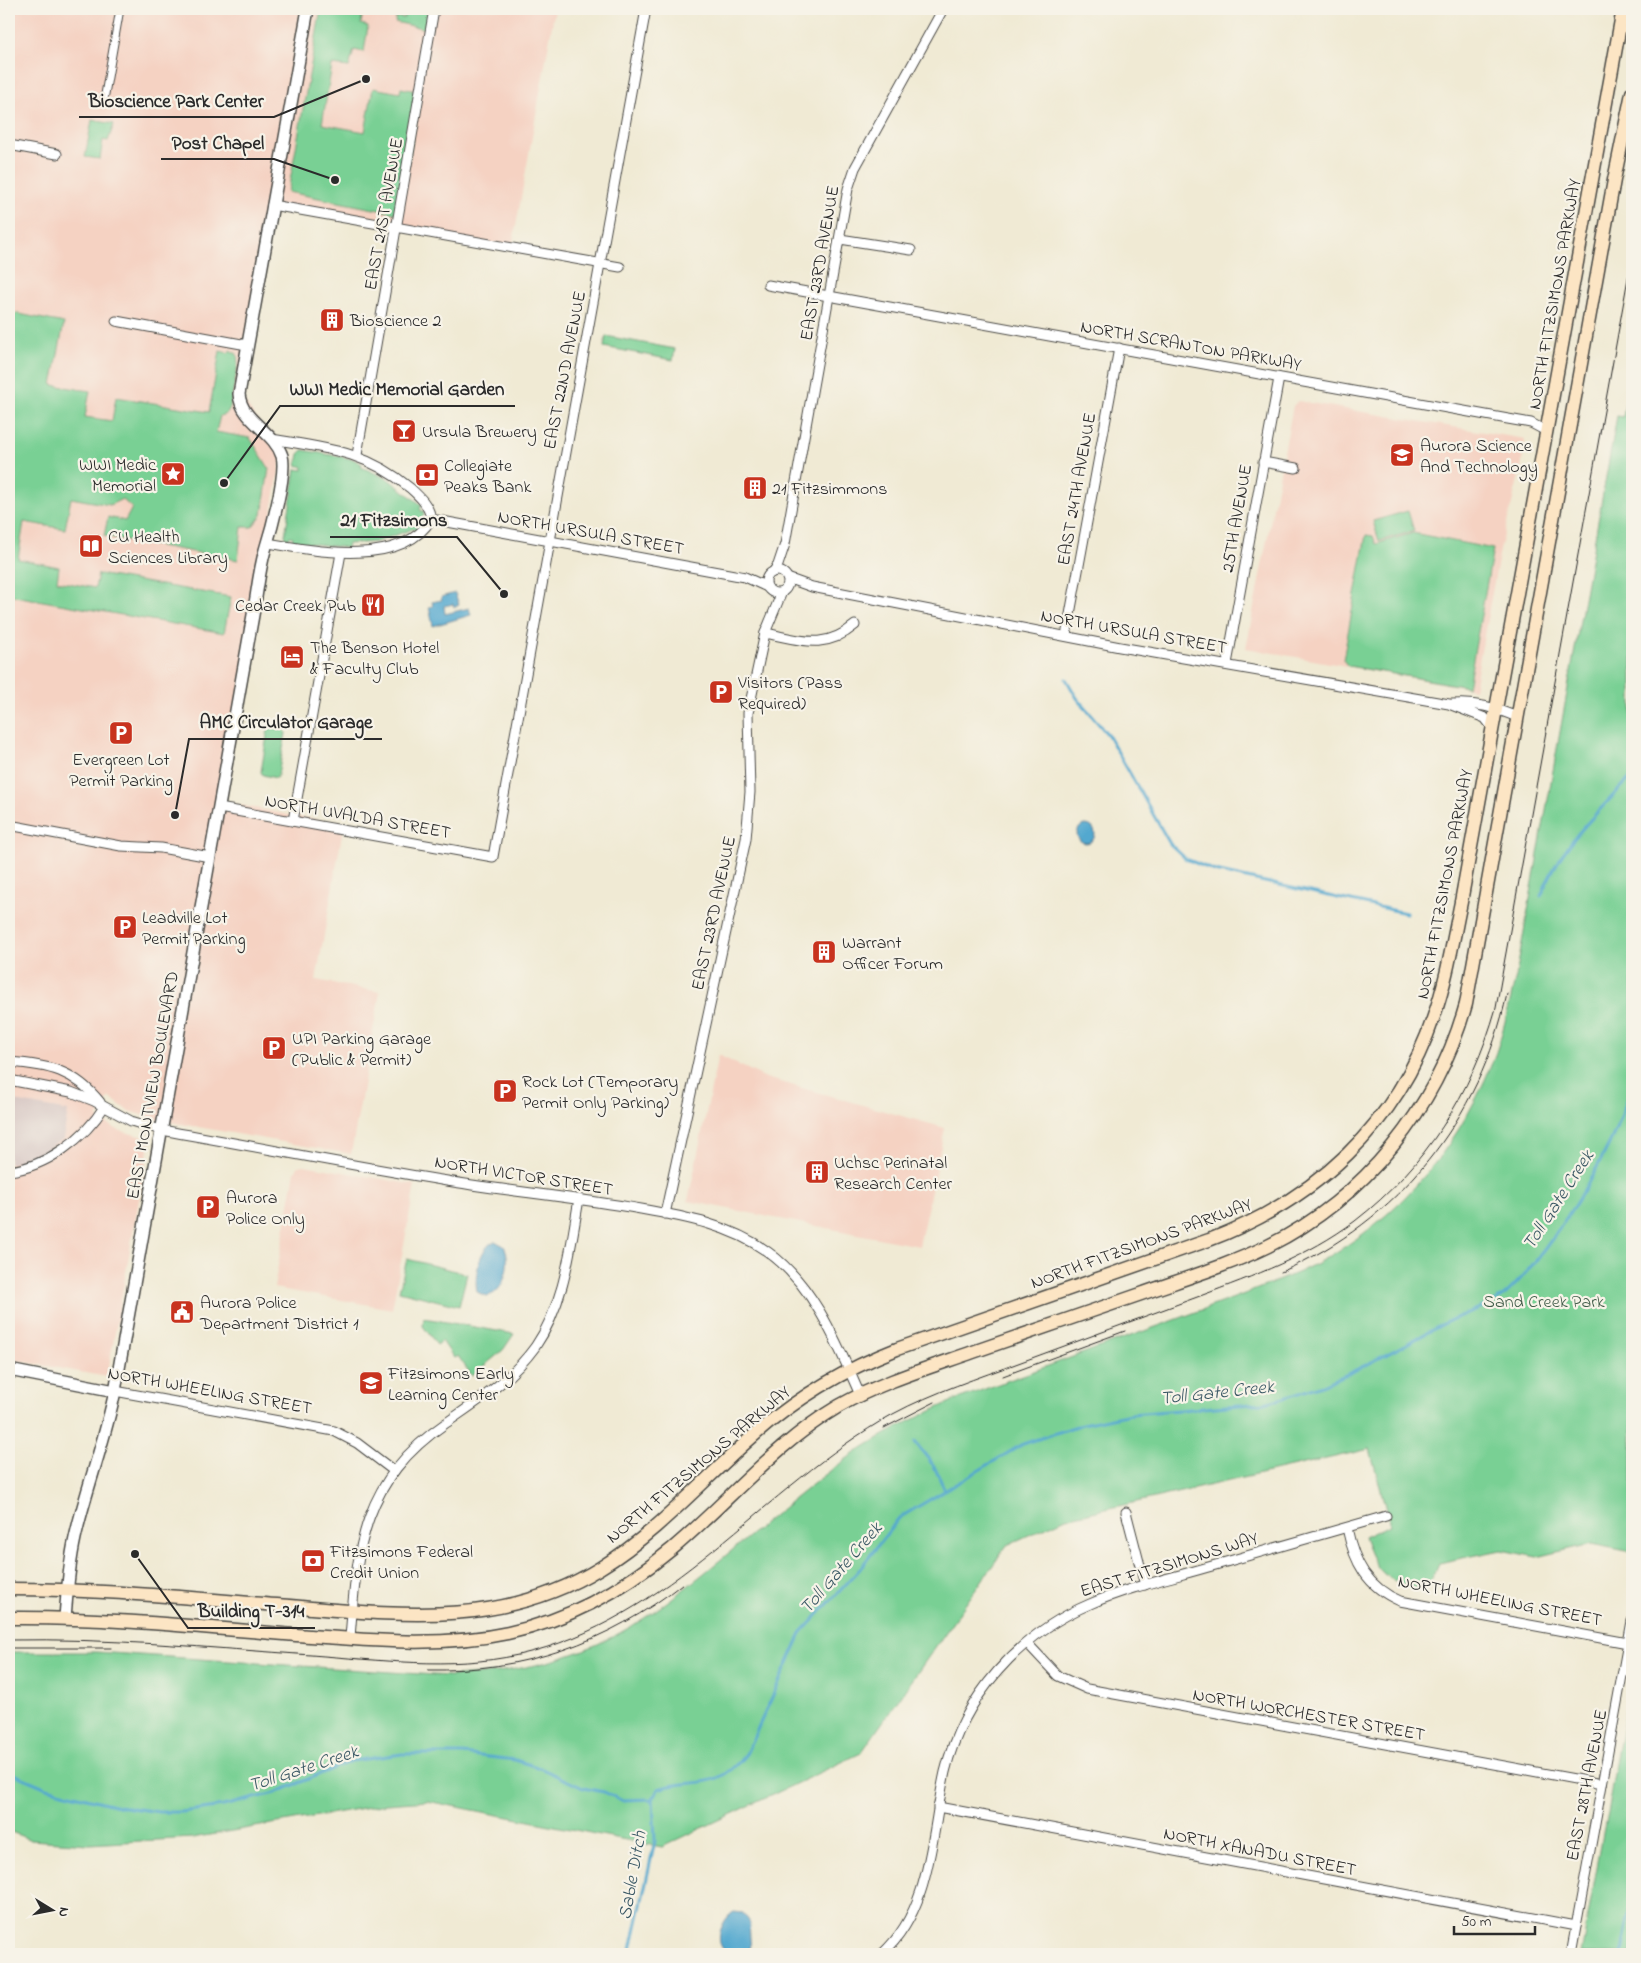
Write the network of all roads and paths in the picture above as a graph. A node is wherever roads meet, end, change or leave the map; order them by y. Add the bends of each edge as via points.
1 (120, 9) edge
2 (308, 9) edge
3 (434, 9) edge
4 (646, 9) edge
5 (941, 9) edge
6 (1623, 9) edge
7 (1632, 93) edge
8 (104, 100) dead end
9 (9, 145) edge
10 (57, 154) dead end
11 (272, 205) junction
12 (397, 227) junction
13 (840, 239) junction
14 (911, 250) dead end
15 (601, 264) junction
16 (620, 267) dead end
17 (768, 285) dead end
18 (829, 296) junction
19 (116, 321) dead end
20 (247, 345) junction
21 (1119, 348) junction
22 (1279, 378) junction
23 (1546, 431) junction
24 (271, 439) junction
25 (357, 455) junction
26 (1263, 462) junction
27 (1296, 468) dead end
28 (431, 519) junction
29 (549, 542) junction
30 (268, 543) junction
31 (785, 544) junction
32 (340, 553) junction
33 (771, 573) junction
34 (745, 576) junction
35 (786, 577) junction
36 (812, 587) junction
37 (768, 588) junction
38 (783, 591) junction
39 (770, 618) junction
40 (855, 625) dead end
41 (765, 633) junction
42 (1066, 636) junction
43 (1227, 664) junction
44 (1451, 704) junction
45 (1495, 708) junction
46 (1517, 717) junction
47 (1492, 727) junction
48 (218, 808) junction
49 (293, 821) junction
50 (9, 825) edge
51 (493, 856) joint
52 (210, 857) junction
53 (9, 1062) edge
54 (9, 1080) edge
55 (104, 1106) junction
56 (161, 1130) junction
57 (9, 1171) edge
58 (580, 1199) junction
59 (665, 1214) junction
60 (849, 1369) junction
61 (9, 1370) edge
62 (116, 1391) junction
63 (860, 1395) junction
64 (394, 1471) junction
65 (1126, 1512) dead end
66 (1386, 1516) dead end
67 (1347, 1528) junction
68 (1145, 1585) junction
69 (9, 1589) edge
70 (67, 1589) junction
71 (352, 1611) junction
72 (9, 1618) edge
73 (65, 1618) junction
74 (1632, 1621) edge
75 (350, 1638) junction
76 (1027, 1643) junction
77 (1628, 1643) junction
78 (1602, 1784) junction
79 (938, 1807) junction
80 (1576, 1926) junction
81 (882, 1954) edge
82 (1571, 1954) edge

1 - 8 street
2 - 11 street, EAST MONTVIEW BOULEVARD
3 - 12 street, EAST 21ST AVENUE
4 - 15 street, EAST 22ND AVENUE
5 - 13 street, EAST 23RD AVENUE via 855,168 848,189
6 - 23 main road, NORTH FITZSIMONS PARKWAY
7 - 46 main road
9 - 10 street
11 - 12 street
11 - 20 street, EAST MONTVIEW BOULEVARD
12 - 15 street
12 - 25 street, EAST 21ST AVENUE
13 - 14 street
13 - 18 street, EAST 23RD AVENUE
15 - 16 street
15 - 29 street, EAST 22ND AVENUE
17 - 18 street, NORTH SCRANTON PARKWAY
18 - 21 street, NORTH SCRANTON PARKWAY
18 - 31 street, EAST 23RD AVENUE
19 - 20 street
20 - 24 street, EAST MONTVIEW BOULEVARD via 240,401 246,413
21 - 22 street, NORTH SCRANTON PARKWAY
21 - 42 street, EAST 24TH AVENUE
22 - 23 street, NORTH SCRANTON PARKWAY via 1532,424
22 - 26 street, 25TH AVENUE
23 - 45 main road, NORTH FITZSIMONS PARKWAY
24 - 25 street
24 - 30 street, EAST MONTVIEW BOULEVARD via 284,465
25 - 28 street via 391,474 417,494 429,510
26 - 27 street
26 - 43 street, 25TH AVENUE
28 - 29 street, NORTH URSULA STREET
28 - 32 street via 424,530 395,546
29 - 34 street, NORTH URSULA STREET
29 - 51 street, EAST 22ND AVENUE
30 - 32 street
30 - 48 street, EAST MONTVIEW BOULEVARD
31 - 33 street, EAST 23RD AVENUE via 778,566
31 - 35 street, EAST 23RD AVENUE
32 - 49 street
33 - 34 street, NORTH URSULA STREET
33 - 35 street via 780,572
33 - 37 street via 766,581
34 - 37 street, NORTH URSULA STREET
35 - 36 street, NORTH URSULA STREET
35 - 38 street via 787,585
36 - 38 street, NORTH URSULA STREET
36 - 42 street, NORTH URSULA STREET
37 - 38 street via 774,593
37 - 39 street, EAST 23RD AVENUE
38 - 39 street, EAST 23RD AVENUE
39 - 41 street, EAST 23RD AVENUE
40 - 41 street via 835,638 820,642
41 - 59 street, EAST 23RD AVENUE via 748,713 751,778 746,839
42 - 43 street, NORTH URSULA STREET
43 - 44 street, NORTH URSULA STREET
44 - 45 street, NORTH URSULA STREET via 1472,702
44 - 47 street, NORTH URSULA STREET via 1485,718
45 - 46 street, NORTH URSULA STREET
45 - 47 main road, NORTH FITZSIMONS PARKWAY
46 - 63 main road via 1473,970 1460,1025 1427,1097 1399,1137 1362,1179 1294,1232 1240,1258 906,1375
47 - 60 main road, NORTH FITZSIMONS PARKWAY via 1455,932 1434,1018 1403,1083 1377,1120 1343,1159 1302,1193 1246,1225
48 - 49 street, NORTH UVALDA STREET
48 - 52 street, EAST MONTVIEW BOULEVARD
49 - 51 street, NORTH UVALDA STREET
50 - 52 street via 121,846 161,848
52 - 56 street, EAST MONTVIEW BOULEVARD
53 - 55 street, NORTH VICTOR STREET via 41,1066 72,1076
54 - 55 street, NORTH VICTOR STREET via 70,1092
55 - 56 street, NORTH VICTOR STREET via 131,1121
55 - 57 street via 87,1129 60,1149 31,1166
56 - 58 street, NORTH VICTOR STREET via 451,1181
56 - 62 street, EAST MONTVIEW BOULEVARD
58 - 59 street, NORTH VICTOR STREET
58 - 64 street via 559,1298 536,1345 504,1381 433,1432
59 - 60 street, NORTH VICTOR STREET via 706,1222 734,1232 780,1261 816,1308
60 - 63 street, NORTH VICTOR STREET
60 - 71 main road, NORTH FITZSIMONS PARKWAY via 776,1417 639,1540 600,1569 576,1581 538,1598 478,1611 415,1616
61 - 62 street, NORTH WHEELING STREET
62 - 64 street, NORTH WHEELING STREET via 337,1432 362,1446
62 - 70 street, EAST MONTVIEW BOULEVARD via 78,1527
63 - 75 main road via 814,1422 788,1442 644,1571 613,1592 573,1612 527,1628 462,1640 415,1642
64 - 71 street via 366,1523
65 - 68 street
66 - 67 street, EAST FITZSIMONS WAY
67 - 68 street, EAST FITZSIMONS WAY
67 - 77 street, NORTH WHEELING STREET via 1350,1546 1363,1573 1374,1586 1400,1601
68 - 76 street, EAST FITZSIMONS WAY via 1072,1612
69 - 70 main road, NORTH FITZSIMONS PARKWAY
70 - 71 main road, NORTH FITZSIMONS PARKWAY
70 - 73 street, EAST MONTVIEW BOULEVARD
71 - 75 street
72 - 73 main road
73 - 75 main road
74 - 77 street, EAST 28TH AVENUE
76 - 78 street, NORTH WORCHESTER STREET via 1058,1676 1087,1689
76 - 79 street, EAST FITZSIMONS WAY via 993,1677 967,1715 948,1760
77 - 78 street, EAST 28TH AVENUE
78 - 80 street, EAST 28TH AVENUE
79 - 80 street, NORTH XANADU STREET
79 - 81 street, EAST FITZSIMONS WAY via 918,1899 909,1922
80 - 82 street, EAST 28TH AVENUE

